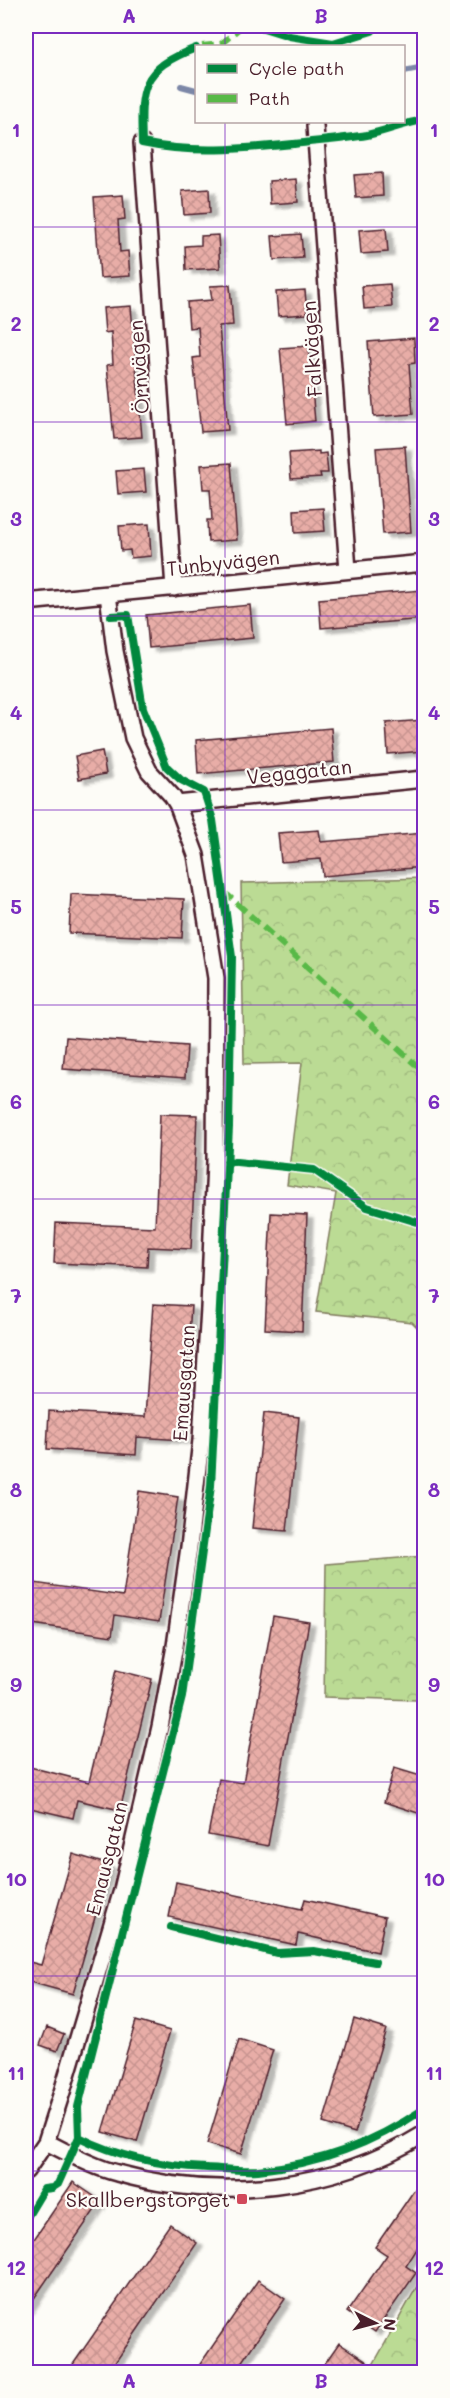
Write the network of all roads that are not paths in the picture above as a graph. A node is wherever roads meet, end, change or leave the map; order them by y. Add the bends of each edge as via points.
1 (315, 126) dead end
2 (142, 143) dead end
3 (424, 563) edge
4 (348, 570) junction
5 (174, 588) junction
6 (108, 594) junction
7 (26, 602) edge
8 (424, 779) edge
9 (177, 804) junction
10 (424, 2134) edge
11 (46, 2142) junction
12 (26, 2171) edge

1 - 4 street, Falkvägen
2 - 5 street, Örnvägen
3 - 4 street, Tunbyvägen
4 - 5 street, Tunbyvägen
5 - 6 street, Tunbyvägen
6 - 7 street, Tunbyvägen
6 - 9 street, Emausgatan via 133,738 149,771
8 - 9 street, Vegagatan
9 - 11 street, Emausgatan via 196,855 216,978 215,1161 201,1440 175,1646 160,1727 122,1890
10 - 11 street via 396,2151 315,2179 215,2189 115,2173
11 - 12 street, Emausgatan

